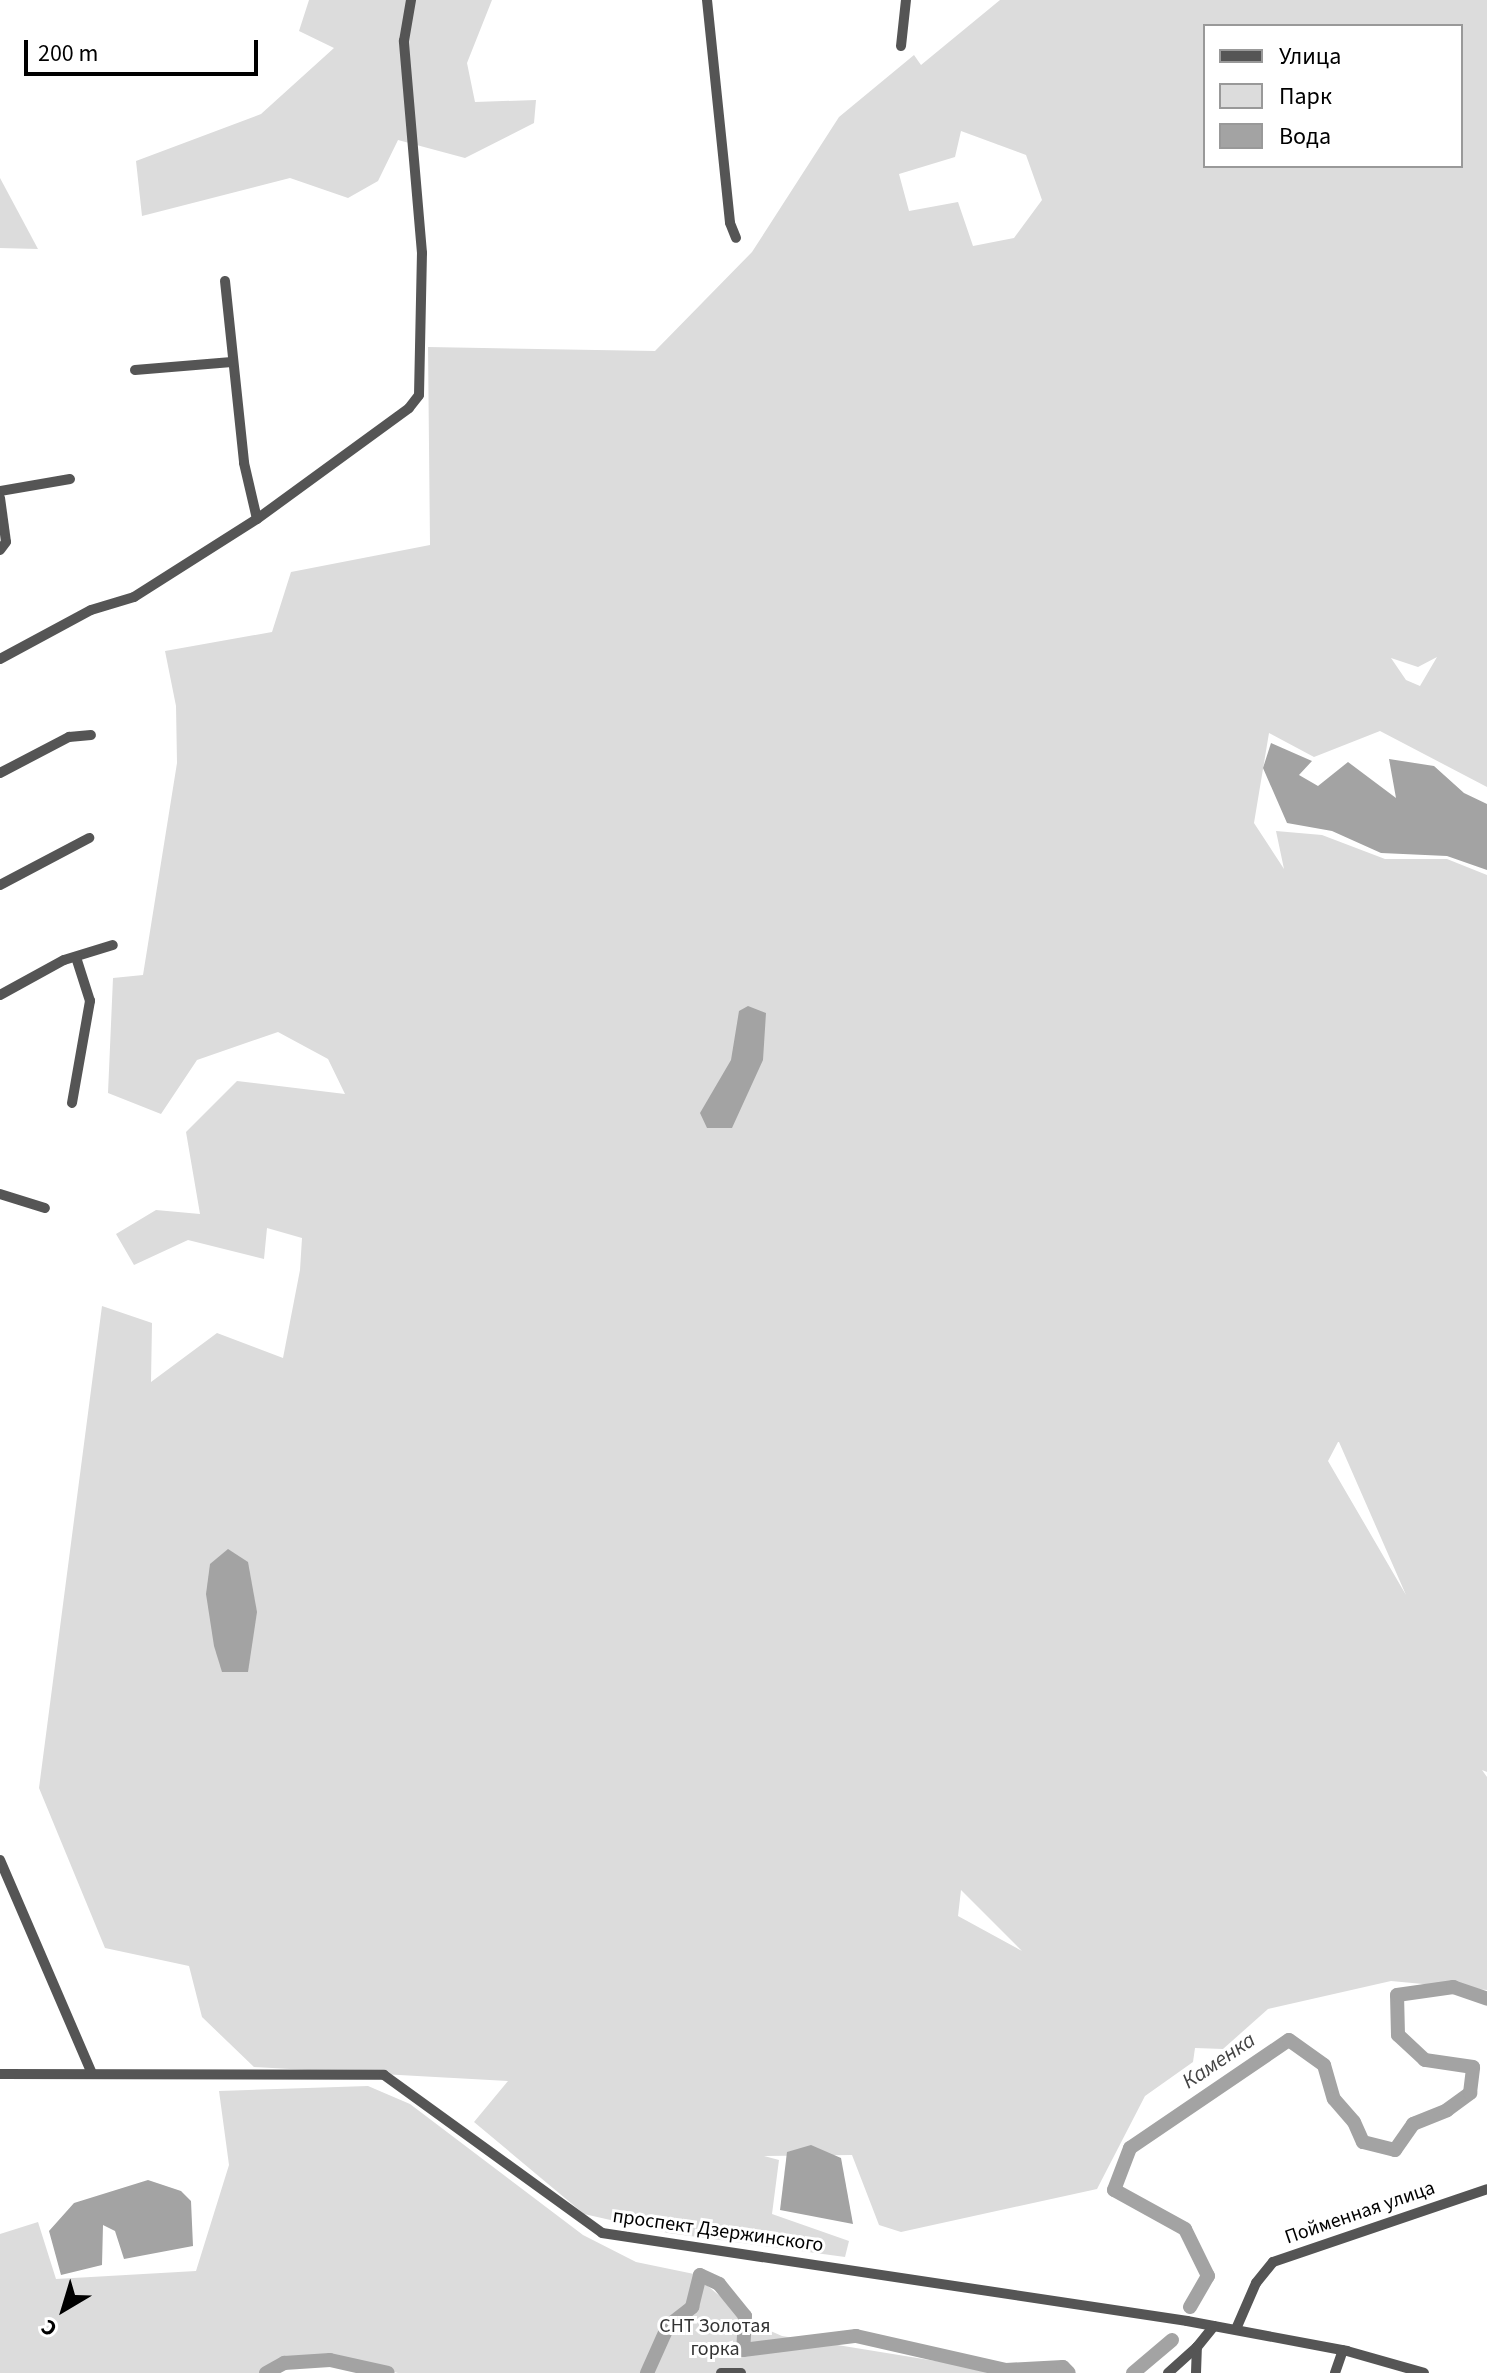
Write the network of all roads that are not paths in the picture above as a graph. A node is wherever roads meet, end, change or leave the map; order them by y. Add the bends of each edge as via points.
1 (411, 0) edge
2 (707, 0) edge
3 (906, 0) edge
4 (901, 46) dead end
5 (736, 238) dead end
6 (225, 281) dead end
7 (232, 362) junction
8 (135, 370) dead end
9 (70, 479) dead end
10 (0, 491) edge
11 (0, 498) edge
12 (257, 519) junction
13 (0, 550) edge
14 (0, 659) edge
15 (91, 735) dead end
16 (0, 773) edge
17 (89, 838) dead end
18 (0, 885) edge
19 (113, 945) dead end
20 (76, 957) junction
21 (0, 995) edge
22 (72, 1103) dead end
23 (0, 1194) edge
24 (45, 1208) dead end
25 (0, 1860) edge
26 (91, 2071) junction
27 (0, 2074) edge
28 (1487, 2189) edge
29 (1214, 2326) junction
30 (1236, 2329) junction
31 (1197, 2347) junction
32 (1343, 2350) junction
33 (721, 2373) edge
34 (741, 2373) edge
35 (1168, 2373) edge
36 (1196, 2373) edge
37 (1335, 2373) edge
38 (1424, 2373) edge

1 - 12 street via 404,41 422,253 419,395
2 - 5 street via 730,223
3 - 4 street
6 - 7 street
7 - 8 street
7 - 12 street
9 - 10 street
11 - 13 street via 6,542
12 - 14 street via 134,597 91,610
15 - 16 street via 69,737
17 - 18 street
19 - 20 street
20 - 21 street
20 - 22 street via 90,1001
23 - 24 street
25 - 26 street
26 - 27 street, проспект Дзержинского
26 - 29 street, проспект Дзержинского via 384,2075 602,2233
28 - 30 street, Пойменная улица via 1273,2262 1256,2283
29 - 30 street, проспект Дзержинского
29 - 31 street
30 - 32 street, проспект Дзержинского
31 - 35 street
31 - 36 street
32 - 37 street
32 - 38 street, проспект Дзержинского
33 - 34 street

